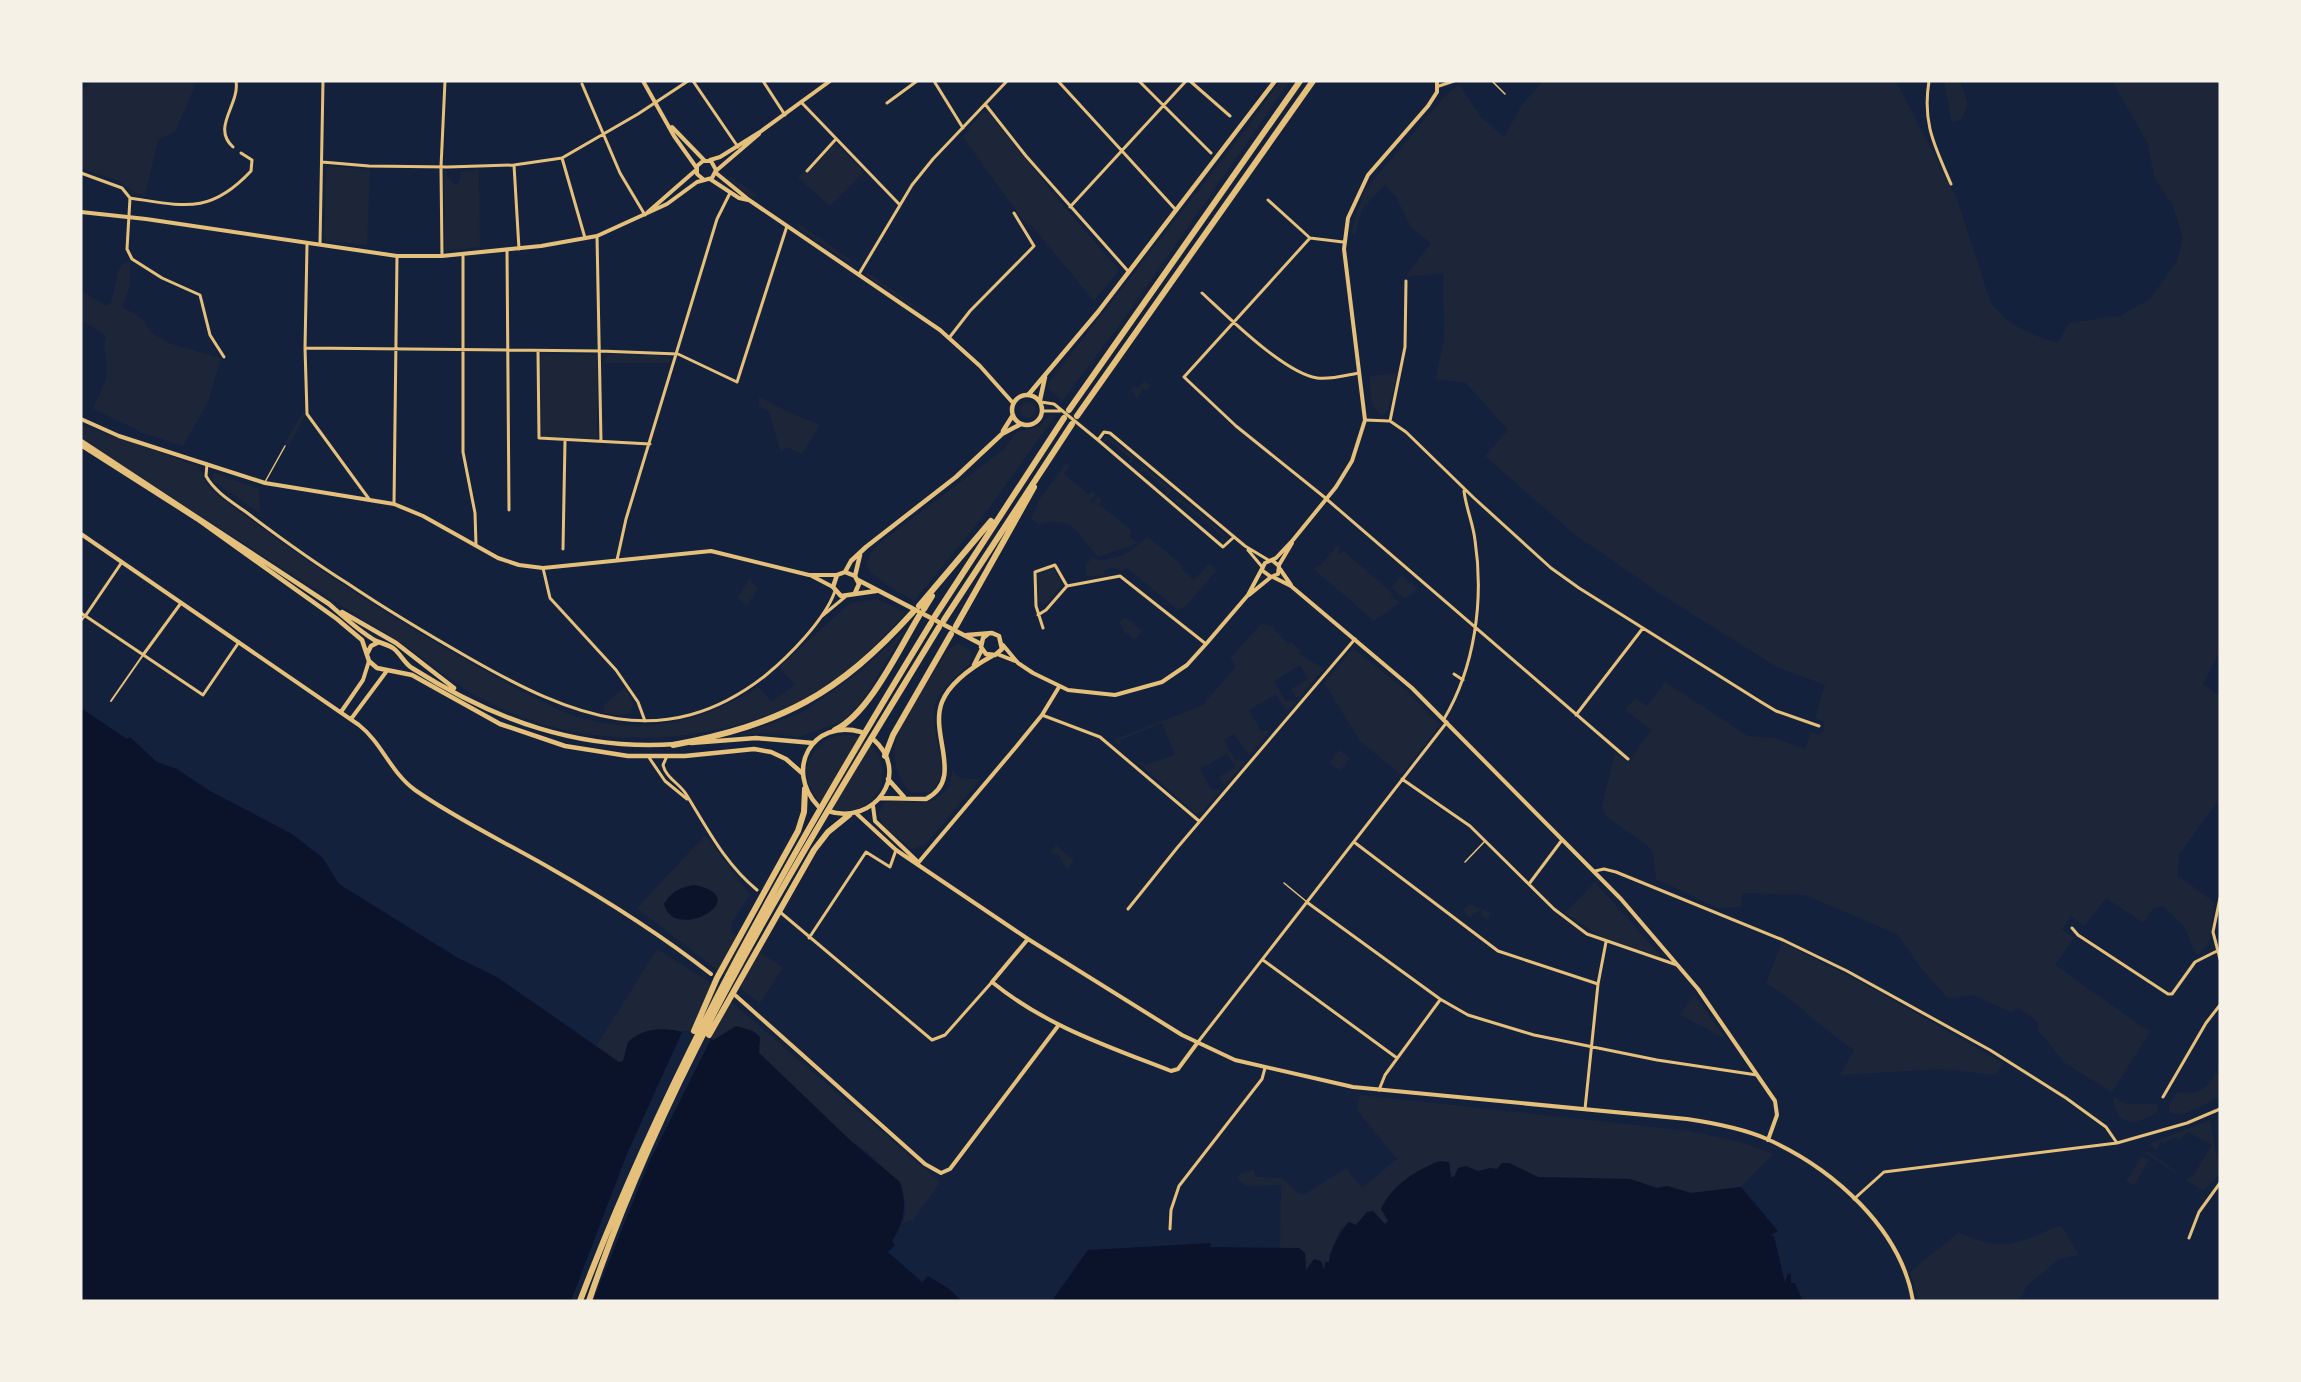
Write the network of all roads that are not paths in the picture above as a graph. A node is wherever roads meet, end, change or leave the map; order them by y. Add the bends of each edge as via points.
1 (236, 81) edge
2 (323, 81) edge
3 (445, 81) edge
4 (643, 81) edge
5 (688, 81) edge
6 (693, 81) edge
7 (763, 81) edge
8 (830, 81) edge
9 (917, 81) edge
10 (934, 81) edge
11 (1006, 81) edge
12 (1058, 81) edge
13 (1139, 81) edge
14 (1188, 81) edge
15 (1275, 81) edge
16 (1300, 81) edge
17 (1313, 81) edge
18 (1437, 81) edge
19 (1454, 81) edge
20 (1492, 81) edge
21 (1929, 81) edge
22 (582, 84) dead end
23 (1439, 86) junction
24 (1505, 94) dead end
25 (801, 102) junction
26 (655, 103) junction
27 (887, 103) dead end
28 (985, 104) junction
29 (1164, 106) junction
30 (785, 114) junction
31 (1230, 116) dead end
32 (668, 123) junction
33 (963, 128) junction
34 (760, 132) junction
35 (604, 134) junction
36 (837, 138) junction
37 (737, 146) junction
38 (233, 147) dead end
39 (741, 151) junction
40 (1121, 152) junction
41 (241, 153) dead end
42 (1211, 153) dead end
43 (562, 158) junction
44 (707, 160) junction
45 (322, 162) junction
46 (514, 165) junction
47 (441, 167) junction
48 (697, 168) junction
49 (807, 171) dead end
50 (716, 172) junction
51 (81, 173) edge
52 (703, 179) junction
53 (710, 179) junction
54 (1951, 184) dead end
55 (730, 192) junction
56 (130, 198) junction
57 (749, 200) junction
58 (1268, 200) dead end
59 (900, 204) junction
60 (1070, 207) junction
61 (1176, 210) junction
62 (81, 212) edge
63 (1014, 213) dead end
64 (645, 215) junction
65 (127, 216) junction
66 (787, 226) junction
67 (597, 236) junction
68 (585, 238) junction
69 (1310, 238) junction
70 (1343, 243) junction
71 (307, 245) junction
72 (320, 246) junction
73 (519, 249) junction
74 (507, 250) junction
75 (463, 255) junction
76 (397, 256) junction
77 (442, 256) junction
78 (1129, 272) junction
79 (859, 274) junction
80 (1406, 281) dead end
81 (1202, 293) dead end
82 (1233, 322) junction
83 (948, 338) junction
84 (305, 348) junction
85 (396, 349) junction
86 (464, 350) junction
87 (538, 351) junction
88 (600, 351) junction
89 (506, 352) junction
90 (678, 354) junction
91 (224, 357) dead end
92 (1361, 372) junction
93 (1046, 374) junction
94 (1029, 394) junction
95 (1040, 401) junction
96 (1013, 404) junction
97 (1043, 411) junction
98 (1065, 413) junction
99 (1013, 416) junction
100 (1077, 416) dead end
101 (81, 420) edge
102 (1365, 420) junction
103 (1389, 421) junction
104 (1021, 424) junction
105 (1072, 424) dead end
106 (1002, 434) junction
107 (1098, 440) junction
108 (565, 441) junction
109 (601, 441) junction
110 (81, 443) edge
111 (650, 444) junction
112 (285, 446) dead end
113 (1052, 452) junction
114 (207, 465) junction
115 (265, 483) junction
116 (1464, 489) junction
117 (369, 499) junction
118 (1327, 499) junction
119 (1009, 500) junction
120 (394, 504) junction
121 (509, 510) dead end
122 (81, 534) edge
123 (1234, 537) junction
124 (1293, 540) junction
125 (1245, 546) junction
126 (475, 547) junction
127 (563, 549) dead end
128 (861, 553) junction
129 (617, 560) junction
130 (1271, 561) junction
131 (122, 562) junction
132 (543, 568) junction
133 (1279, 568) junction
134 (1263, 569) junction
135 (845, 572) junction
136 (809, 574) junction
137 (837, 575) junction
138 (1272, 577) junction
139 (856, 578) junction
140 (1067, 586) junction
141 (1291, 586) junction
142 (834, 589) junction
143 (876, 591) junction
144 (855, 593) junction
145 (1248, 595) junction
146 (845, 597) junction
147 (181, 602) junction
148 (329, 604) junction
149 (921, 608) dead end
150 (81, 613) edge
151 (85, 615) junction
152 (1038, 615) junction
153 (935, 616) dead end
154 (820, 617) junction
155 (944, 620) dead end
156 (81, 621) edge
157 (931, 623) dead end
158 (956, 626) dead end
159 (939, 627) dead end
160 (1475, 627) junction
161 (1042, 628) dead end
162 (1643, 628) junction
163 (951, 634) dead end
164 (988, 634) junction
165 (964, 635) junction
166 (1355, 639) junction
167 (239, 642) junction
168 (379, 642) junction
169 (1206, 644) junction
170 (1003, 645) junction
171 (981, 647) junction
172 (367, 654) junction
173 (143, 655) junction
174 (994, 655) junction
175 (403, 660) junction
176 (369, 661) junction
177 (1018, 663) junction
178 (970, 670) junction
179 (389, 672) junction
180 (1454, 674) dead end
181 (1463, 680) junction
182 (1059, 687) junction
183 (465, 697) junction
184 (111, 701) dead end
185 (341, 712) junction
186 (1042, 715) junction
187 (1576, 715) junction
188 (351, 719) junction
189 (645, 721) junction
190 (1445, 721) junction
191 (1819, 726) dead end
192 (835, 730) junction
193 (861, 732) dead end
194 (873, 739) dead end
195 (813, 743) junction
196 (673, 745) junction
197 (647, 756) junction
198 (667, 756) junction
199 (885, 756) junction
200 (1628, 759) dead end
201 (802, 773) junction
202 (888, 779) junction
203 (1402, 780) junction
204 (805, 789) junction
205 (880, 798) junction
206 (906, 798) junction
207 (691, 802) junction
208 (818, 806) dead end
209 (873, 806) junction
210 (828, 812) dead end
211 (857, 814) junction
212 (849, 815) junction
213 (1200, 822) junction
214 (1562, 839) junction
215 (1486, 840) junction
216 (1354, 842) junction
217 (896, 850) junction
218 (1465, 862) dead end
219 (918, 863) junction
220 (1595, 871) junction
221 (1284, 883) dead end
222 (1529, 884) junction
223 (757, 890) dead end
224 (2220, 898) edge
225 (1308, 903) junction
226 (1128, 909) dead end
227 (780, 912) dead end
228 (2072, 928) dead end
229 (810, 938) junction
230 (1028, 939) junction
231 (1606, 942) junction
232 (2217, 951) junction
233 (2220, 959) edge
234 (1263, 960) junction
235 (1680, 966) junction
236 (710, 973) dead end
237 (992, 982) junction
238 (1598, 984) junction
239 (735, 995) dead end
240 (1440, 999) junction
241 (2220, 1005) edge
242 (1059, 1026) junction
243 (1198, 1042) junction
244 (1590, 1046) junction
245 (689, 1048) junction
246 (1397, 1058) junction
247 (1265, 1068) junction
248 (1757, 1075) junction
249 (1379, 1090) junction
250 (2163, 1097) dead end
251 (2220, 1109) edge
252 (1585, 1110) junction
253 (1768, 1140) junction
254 (2117, 1143) junction
255 (646, 1159) junction
256 (2220, 1183) edge
257 (1854, 1199) junction
258 (1170, 1229) dead end
259 (2189, 1238) dead end
260 (580, 1301) edge
261 (589, 1301) edge
262 (1913, 1301) edge

1 - 38 street via 223,128
2 - 45 street
3 - 47 street
4 - 26 street
5 - 26 street
6 - 37 street
7 - 30 street
8 - 25 street
9 - 27 street
10 - 33 street
11 - 28 street
12 - 40 street
13 - 29 street
14 - 29 street
14 - 31 street
15 - 61 main road
16 - 98 highway
17 - 100 highway
18 - 23 street
19 - 23 street
20 - 24 lane
21 - 54 street via 1926,114 1930,134
22 - 35 street
23 - 70 street via 1428,106 1368,175 1354,200
25 - 30 street
25 - 36 street
26 - 32 street
26 - 35 street
28 - 33 street
28 - 60 street
29 - 40 street
29 - 42 street
30 - 34 street
32 - 44 street
32 - 48 street
33 - 59 street via 933,159
34 - 37 street
34 - 39 street
35 - 43 street
35 - 64 street
36 - 49 street
36 - 59 street
37 - 39 street
37 - 44 street via 720,158
39 - 50 street
40 - 60 street
40 - 61 street
41 - 56 street via 252,160 251,171 213,202 192,205
43 - 46 street
43 - 68 street
44 - 48 street
44 - 50 street
45 - 47 street
45 - 72 street
46 - 47 street
46 - 73 street
47 - 77 street
48 - 52 street
48 - 64 street
50 - 53 street
50 - 57 street
51 - 56 street via 122,188
52 - 53 street
52 - 64 street
53 - 55 street
55 - 57 street
55 - 90 street via 717,219
56 - 65 street
57 - 66 street
58 - 69 street
59 - 79 street
60 - 78 street
61 - 78 main road
62 - 65 street
63 - 83 street via 1034,246
64 - 67 street
65 - 71 street
65 - 91 street via 127,249 132,260 200,295 210,334
66 - 79 street
66 - 90 street via 737,382
67 - 68 street
67 - 88 street
68 - 73 street
69 - 70 street
69 - 82 street
70 - 92 street
71 - 72 street
71 - 84 street
72 - 76 street
73 - 74 street
74 - 75 street
74 - 89 street
75 - 77 street
75 - 86 street
76 - 77 street
76 - 85 street
78 - 93 main road
79 - 83 street
80 - 103 street via 1406,339
81 - 82 street
82 - 92 street via 1302,373 1318,378
82 - 118 street via 1184,377
83 - 96 street via 980,366
84 - 85 street
84 - 117 street via 307,414
85 - 86 street
85 - 120 street
86 - 89 street
86 - 126 street via 463,452 475,513
87 - 88 street
87 - 89 street
87 - 108 street via 537,435 543,441
88 - 90 street
88 - 109 street
89 - 121 street
90 - 111 street
92 - 102 street
93 - 94 main road
93 - 95 main road
94 - 95 main road
94 - 96 main road
95 - 97 main road
95 - 98 street
96 - 99 main road
97 - 98 street
97 - 104 main road via 1034,424
98 - 107 street
98 - 119 highway
99 - 104 main road
99 - 106 main road
101 - 114 street
102 - 103 street
102 - 118 street via 1352,461
103 - 116 street via 1414,439
104 - 106 main road
105 - 113 highway
106 - 128 main road via 948,484
107 - 123 street via 1104,432 1110,434
107 - 123 street via 1222,547
108 - 109 street
108 - 127 street
109 - 111 street
110 - 148 main road
110 - 172 main road via 313,601 362,640
111 - 129 street
112 - 115 lane
113 - 155 highway
113 - 158 highway
114 - 115 street
114 - 189 street via 206,476 213,487 262,525 451,647 566,707 600,717
115 - 117 street
116 - 160 street via 1479,580
116 - 162 street via 1551,567
117 - 120 street
118 - 124 street
118 - 160 street
119 - 149 highway
119 - 153 highway
120 - 126 street
122 - 131 street
123 - 125 street
124 - 130 street
124 - 133 street
125 - 130 street
125 - 134 street
126 - 132 street via 519,565
128 - 135 main road
128 - 139 main road
129 - 132 street
129 - 136 street via 711,551
130 - 133 street
130 - 134 street
131 - 147 street
131 - 151 street
132 - 189 street via 550,598 616,670 638,702
133 - 138 street
133 - 141 street
134 - 138 street
134 - 145 street
135 - 137 main road
135 - 139 main road
136 - 137 street
136 - 142 street
137 - 142 main road
138 - 141 street
138 - 145 street
139 - 143 main road
139 - 144 main road
140 - 152 street
140 - 152 street via 1055,565 1035,572
140 - 169 street via 1116,576 1126,579
141 - 166 street
142 - 146 main road
142 - 154 street
143 - 144 main road
143 - 165 main road
144 - 146 main road
145 - 169 street
146 - 154 street
147 - 167 street
147 - 173 street
148 - 168 main road
148 - 183 main road via 396,643
150 - 151 street
151 - 156 street
151 - 173 street
152 - 161 street
154 - 189 street via 776,666 737,694 702,710
157 - 245 highway via 746,939
159 - 255 highway via 784,885 710,1025
160 - 181 street
160 - 187 street
162 - 187 street
162 - 191 street via 1769,707
163 - 199 highway
164 - 165 main road
164 - 170 main road via 999,636
164 - 171 main road
165 - 171 main road
166 - 190 street
166 - 213 street
167 - 173 street via 203,695
167 - 185 street
168 - 172 main road
168 - 175 main road
169 - 182 street via 1180,670 1141,689 1110,696
170 - 174 main road
170 - 177 street
171 - 174 main road
171 - 178 main road via 981,656
172 - 176 main road
173 - 184 street
174 - 177 street
174 - 178 main road
175 - 179 main road via 399,668
175 - 183 main road
176 - 179 main road
176 - 185 street via 363,680
177 - 182 street
178 - 206 main road via 941,703 938,720 945,772 942,786 926,799
179 - 188 street
179 - 197 main road via 412,675 475,711 528,735 577,748
180 - 181 street
181 - 190 street
182 - 186 street
183 - 196 main road via 558,736 619,746
185 - 188 street
186 - 213 street via 1100,736
186 - 219 street
187 - 200 street
188 - 236 street via 375,739 396,772 413,789 636,919
190 - 203 street
190 - 214 street
192 - 193 main road
192 - 195 main road
192 - 196 highway via 848,724 862,708 916,614 858,668 789,712 724,734
194 - 199 main road
195 - 196 main road via 756,738
195 - 201 main road
197 - 198 main road
197 - 207 street via 665,781
198 - 201 main road via 754,749 786,759
198 - 207 street via 665,772
199 - 202 main road
201 - 204 main road
202 - 205 main road
202 - 206 main road
203 - 215 street
203 - 216 street
204 - 208 main road
204 - 245 highway via 804,812 794,838 717,978
205 - 206 main road
205 - 209 main road
207 - 223 street via 728,862
209 - 211 main road
209 - 219 street via 875,821
210 - 212 main road
211 - 212 main road
211 - 217 street
212 - 255 highway via 828,832 801,872 712,1028
213 - 226 street
214 - 220 street
214 - 222 street
215 - 218 lane
215 - 222 street
216 - 225 street
216 - 238 street via 1498,951
217 - 219 street
217 - 229 street via 890,867 866,852
219 - 230 street
220 - 235 street
220 - 254 street via 1616,872 1822,958 1990,1050 2088,1113 2106,1127
221 - 225 lane
222 - 231 street via 1587,934
224 - 232 street via 2214,932
225 - 234 street
225 - 240 street
227 - 229 street
228 - 232 street via 2168,994 2179,988 2198,959
229 - 237 street via 932,1040 945,1035
230 - 237 street
230 - 243 street
231 - 235 street
231 - 238 street
232 - 233 street
234 - 243 street
234 - 246 street
235 - 248 street
237 - 242 street via 1024,1007
238 - 244 street
239 - 242 street via 925,1164 941,1173 950,1169
240 - 244 street via 1500,1027
240 - 246 street
241 - 250 street
242 - 243 street via 1171,1071 1178,1069
243 - 247 street via 1234,1060
244 - 248 street
244 - 252 street
245 - 260 highway via 622,1192
246 - 249 street
247 - 249 street
247 - 258 street via 1262,1079 1179,1186
248 - 253 street via 1776,1105
249 - 252 street
251 - 254 street via 2187,1124
252 - 253 street via 1709,1122
253 - 257 street via 1821,1170
254 - 257 street via 1890,1171 1877,1177
255 - 261 highway
256 - 259 street via 2199,1212
257 - 262 street via 1884,1233 1906,1274

